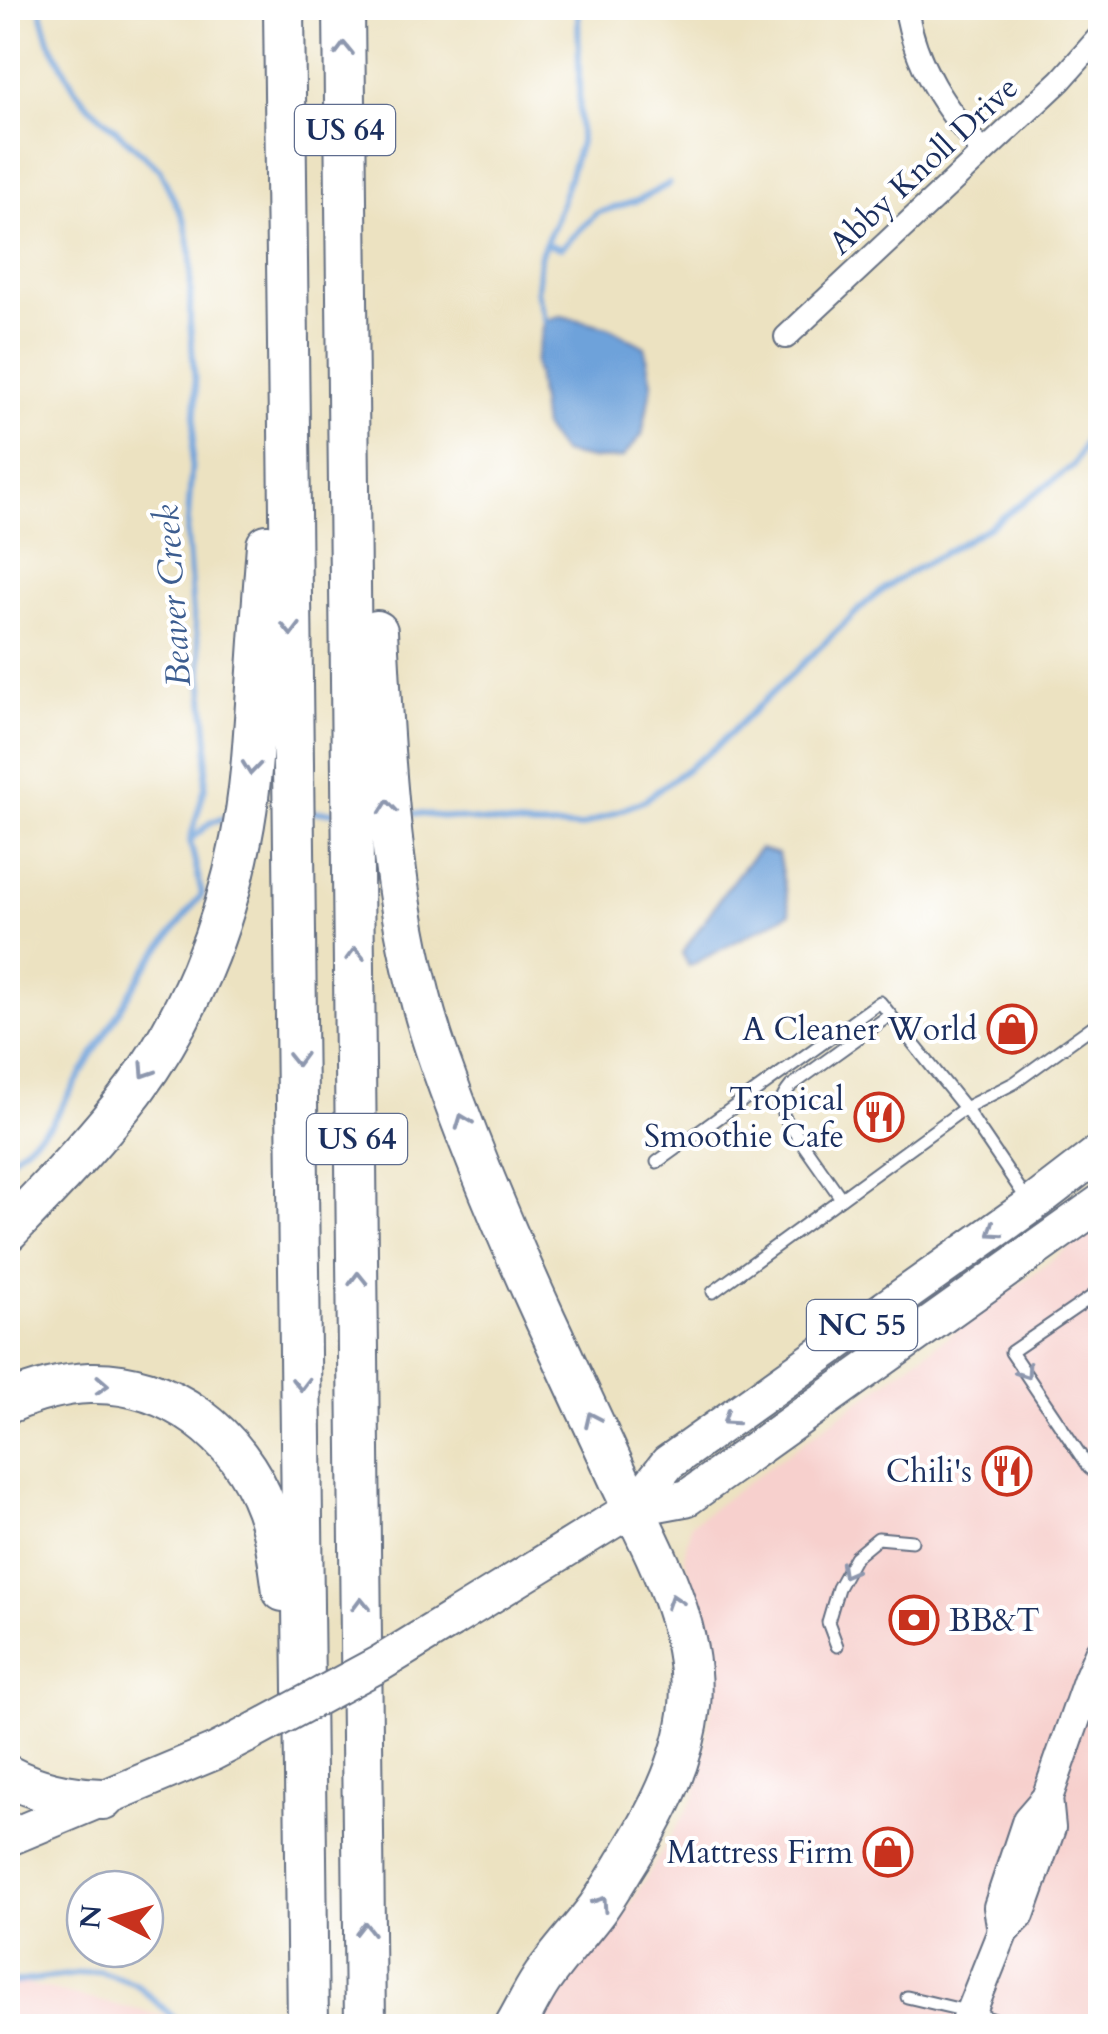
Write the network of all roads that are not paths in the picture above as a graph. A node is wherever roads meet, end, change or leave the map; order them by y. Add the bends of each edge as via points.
1 (284, 8) edge
2 (344, 8) edge
3 (906, 8) edge
4 (1100, 36) edge
5 (984, 152) junction
6 (286, 252) junction
7 (346, 252) junction
8 (786, 337) dead end
9 (890, 1015) junction
10 (1100, 1021) edge
11 (965, 1108) junction
12 (1100, 1152) edge
13 (658, 1162) dead end
14 (840, 1198) junction
15 (1100, 1204) edge
16 (1031, 1205) junction
17 (8, 1232) edge
18 (1100, 1291) edge
19 (713, 1292) dead end
20 (8, 1403) edge
21 (1100, 1477) edge
22 (633, 1508) junction
23 (912, 1541) dead end
24 (836, 1646) dead end
25 (1100, 1653) edge
26 (304, 1742) junction
27 (8, 1776) edge
28 (103, 1800) junction
29 (8, 1838) edge
30 (907, 1997) dead end
31 (968, 2019) edge
32 (308, 2026) edge
33 (365, 2026) edge
34 (515, 2026) edge
35 (1013, 2026) edge

1 - 6 highway, US 64
7 -> 2 highway, US 64
3 - 5 street via 924,70
4 - 5 street, Abby Knoll Drive
5 - 8 street, Abby Knoll Drive
6 -> 17 highway via 252,765 224,913 171,1032 136,1087
6 -> 26 highway, US 64
22 -> 7 highway via 490,1191 413,975 385,779
33 -> 7 highway, US 64
9 - 11 lane
9 - 13 lane via 880,1002
9 - 14 lane via 782,1096 784,1117
10 - 11 lane via 1014,1083
11 - 14 lane
11 - 16 lane
12 - 16 main road, NC 55
14 - 19 lane
15 - 22 main road, NC 55 via 687,1498
16 -> 22 main road, NC 55 via 668,1463
18 -> 21 lane via 1011,1352
20 -> 26 highway via 64,1385 133,1387 174,1401 221,1436 266,1506 278,1548
22 - 28 main road, NC 55, bridge via 379,1664 214,1752
34 -> 22 highway via 645,1833 682,1750 688,1661 662,1564
23 -> 24 lane via 878,1538 855,1557 828,1622
25 - 31 street via 1047,1798 1028,1820 999,1908 1003,1930
26 - 32 highway, US 64
27 - 28 highway via 41,1791
28 - 29 main road, NC 55
30 - 31 lane
31 - 35 lane

